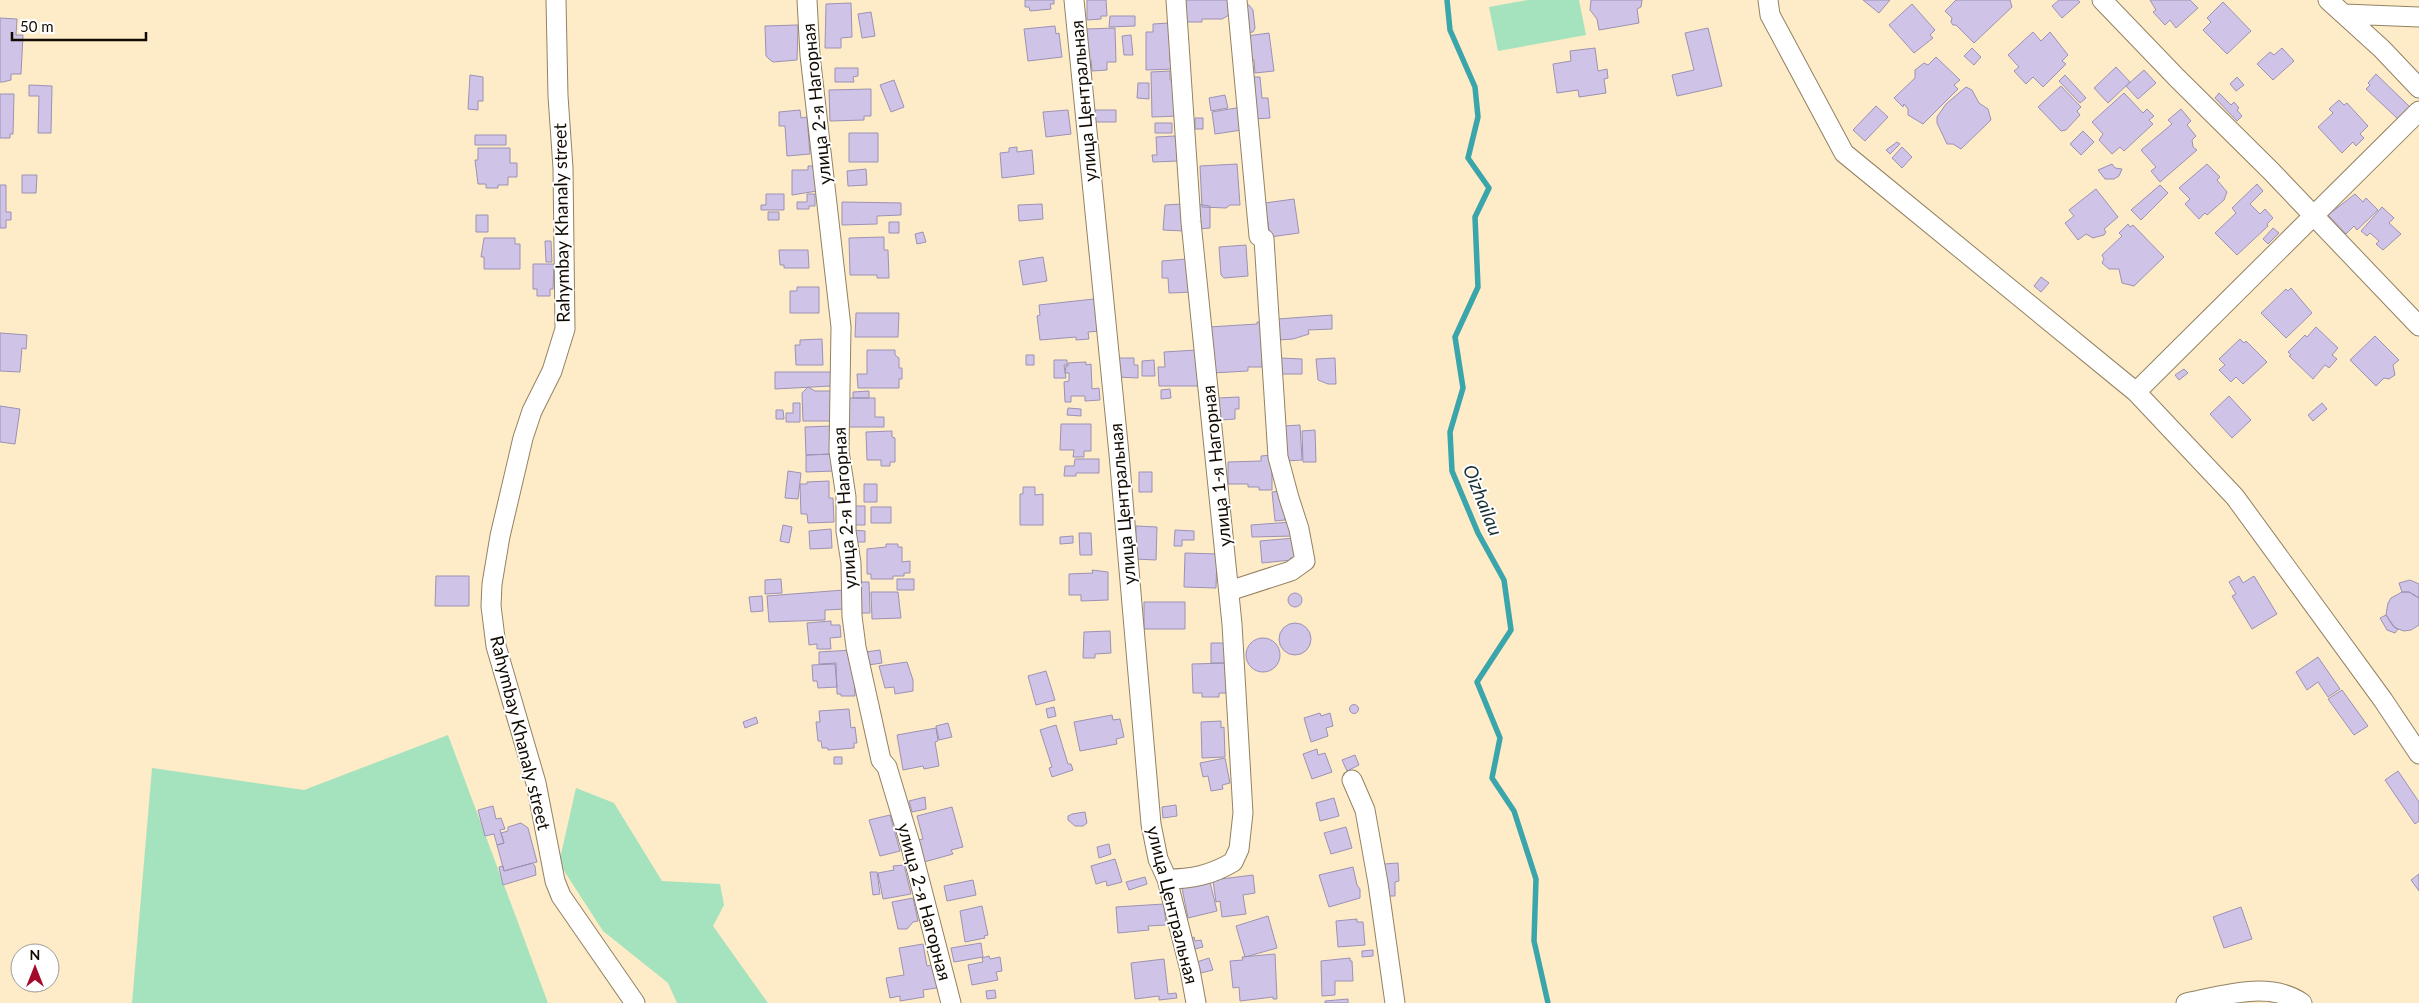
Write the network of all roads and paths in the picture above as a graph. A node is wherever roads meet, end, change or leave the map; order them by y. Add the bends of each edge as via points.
1 (556, 0) edge
2 (807, 0) edge
3 (1074, 0) edge
4 (1176, 0) edge
5 (1237, 0) edge
6 (1768, 0) edge
7 (2102, 0) edge
8 (2328, 0) edge
9 (2344, 14) junction
10 (2419, 17) edge
11 (2419, 88) edge
12 (2419, 111) edge
13 (2312, 216) junction
14 (2419, 326) edge
15 (2136, 392) junction
16 (1229, 591) junction
17 (2419, 754) edge
18 (1352, 780) dead end
19 (1167, 879) junction
20 (634, 1003) edge
21 (951, 1003) edge
22 (1196, 1003) edge
23 (1395, 1003) edge
24 (2186, 1003) edge
25 (2302, 1003) edge

1 - 20 street, Rahymbay Khanaly street via 565,329 552,371 523,438 500,536 492,606 496,646 536,783 555,881
2 - 21 street, улица 2-я Нагорная via 810,55 841,327 839,451 846,497 856,647 881,760 887,767 911,847
3 - 19 street, улица Центральная via 1119,454 1145,769 1156,850
4 - 16 street, улица 1-я Нагорная via 1191,222
5 - 16 street via 1259,236 1264,239 1276,442 1305,561 1291,571
6 - 15 street via 1770,15 1844,152
7 - 13 street
8 - 9 street
9 - 10 street
9 - 11 street
12 - 13 street
13 - 14 street
13 - 15 street
15 - 17 street via 2235,497 2384,700
16 - 19 street, улица 1-я Нагорная via 1243,813 1238,849 1233,862 1222,869 1188,879
18 - 23 street via 1365,810
19 - 22 street, улица Центральная
24 - 25 street via 2246,990 2286,996

